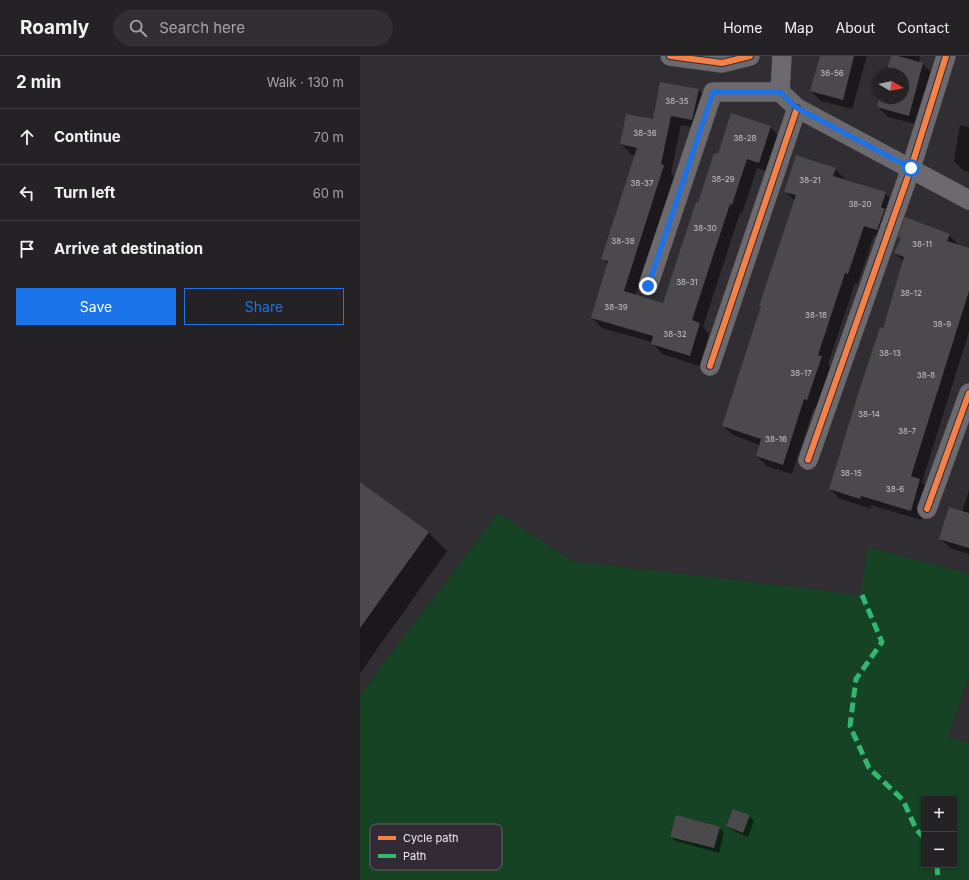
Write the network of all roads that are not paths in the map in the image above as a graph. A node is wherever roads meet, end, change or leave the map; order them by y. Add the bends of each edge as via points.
1 (670, 56) edge
2 (750, 56) edge
3 (782, 56) edge
4 (946, 56) edge
5 (780, 92) junction
6 (797, 108) junction
7 (911, 168) junction
8 (969, 200) edge
9 (648, 286) dead end
10 (710, 366) dead end
11 (969, 393) edge
12 (808, 460) dead end
13 (926, 509) dead end

1 - 2 street via 722,63
3 - 5 street
4 - 7 street
5 - 6 street
5 - 9 street via 713,92
6 - 7 street
6 - 10 street
7 - 8 street
7 - 12 street
11 - 13 street

